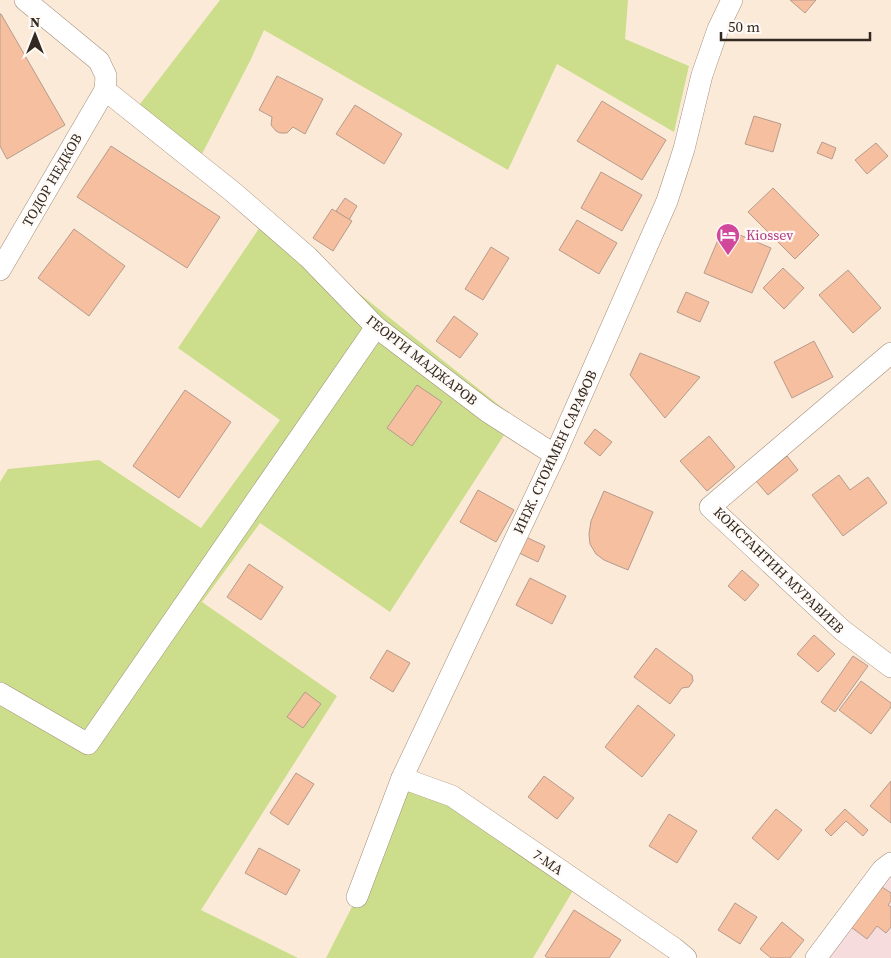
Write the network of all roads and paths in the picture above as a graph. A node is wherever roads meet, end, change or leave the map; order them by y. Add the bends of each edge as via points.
1 (24, 0) edge
2 (732, 0) edge
3 (105, 90) junction
4 (0, 270) edge
5 (376, 327) junction
6 (891, 353) edge
7 (556, 455) junction
8 (891, 667) edge
9 (0, 693) edge
10 (402, 778) junction
11 (891, 863) edge
12 (357, 897) dead end
13 (686, 958) edge
14 (816, 958) edge

1 - 3 street via 99,61 106,76
2 - 7 street, ИНЖ. СТОИМЕН САРАФОВ via 702,75 667,201
3 - 4 street, ТОДОР НЕДКОВ
3 - 5 street, ГЕОРГИ МАДЖАРОВ via 233,192 308,258
5 - 7 street, ГЕОРГИ МАДЖАРОВ via 488,412
5 - 9 street via 88,744
6 - 8 street, КОНСТАНТИН МУРАВИЕВ via 710,507 842,630
7 - 10 street, ИНЖ. СТОИМЕН САРАФОВ
10 - 12 street, ИНЖ. СТОИМЕН САРАФОВ
10 - 13 street, 7-МА via 452,796
11 - 14 street via 882,870

